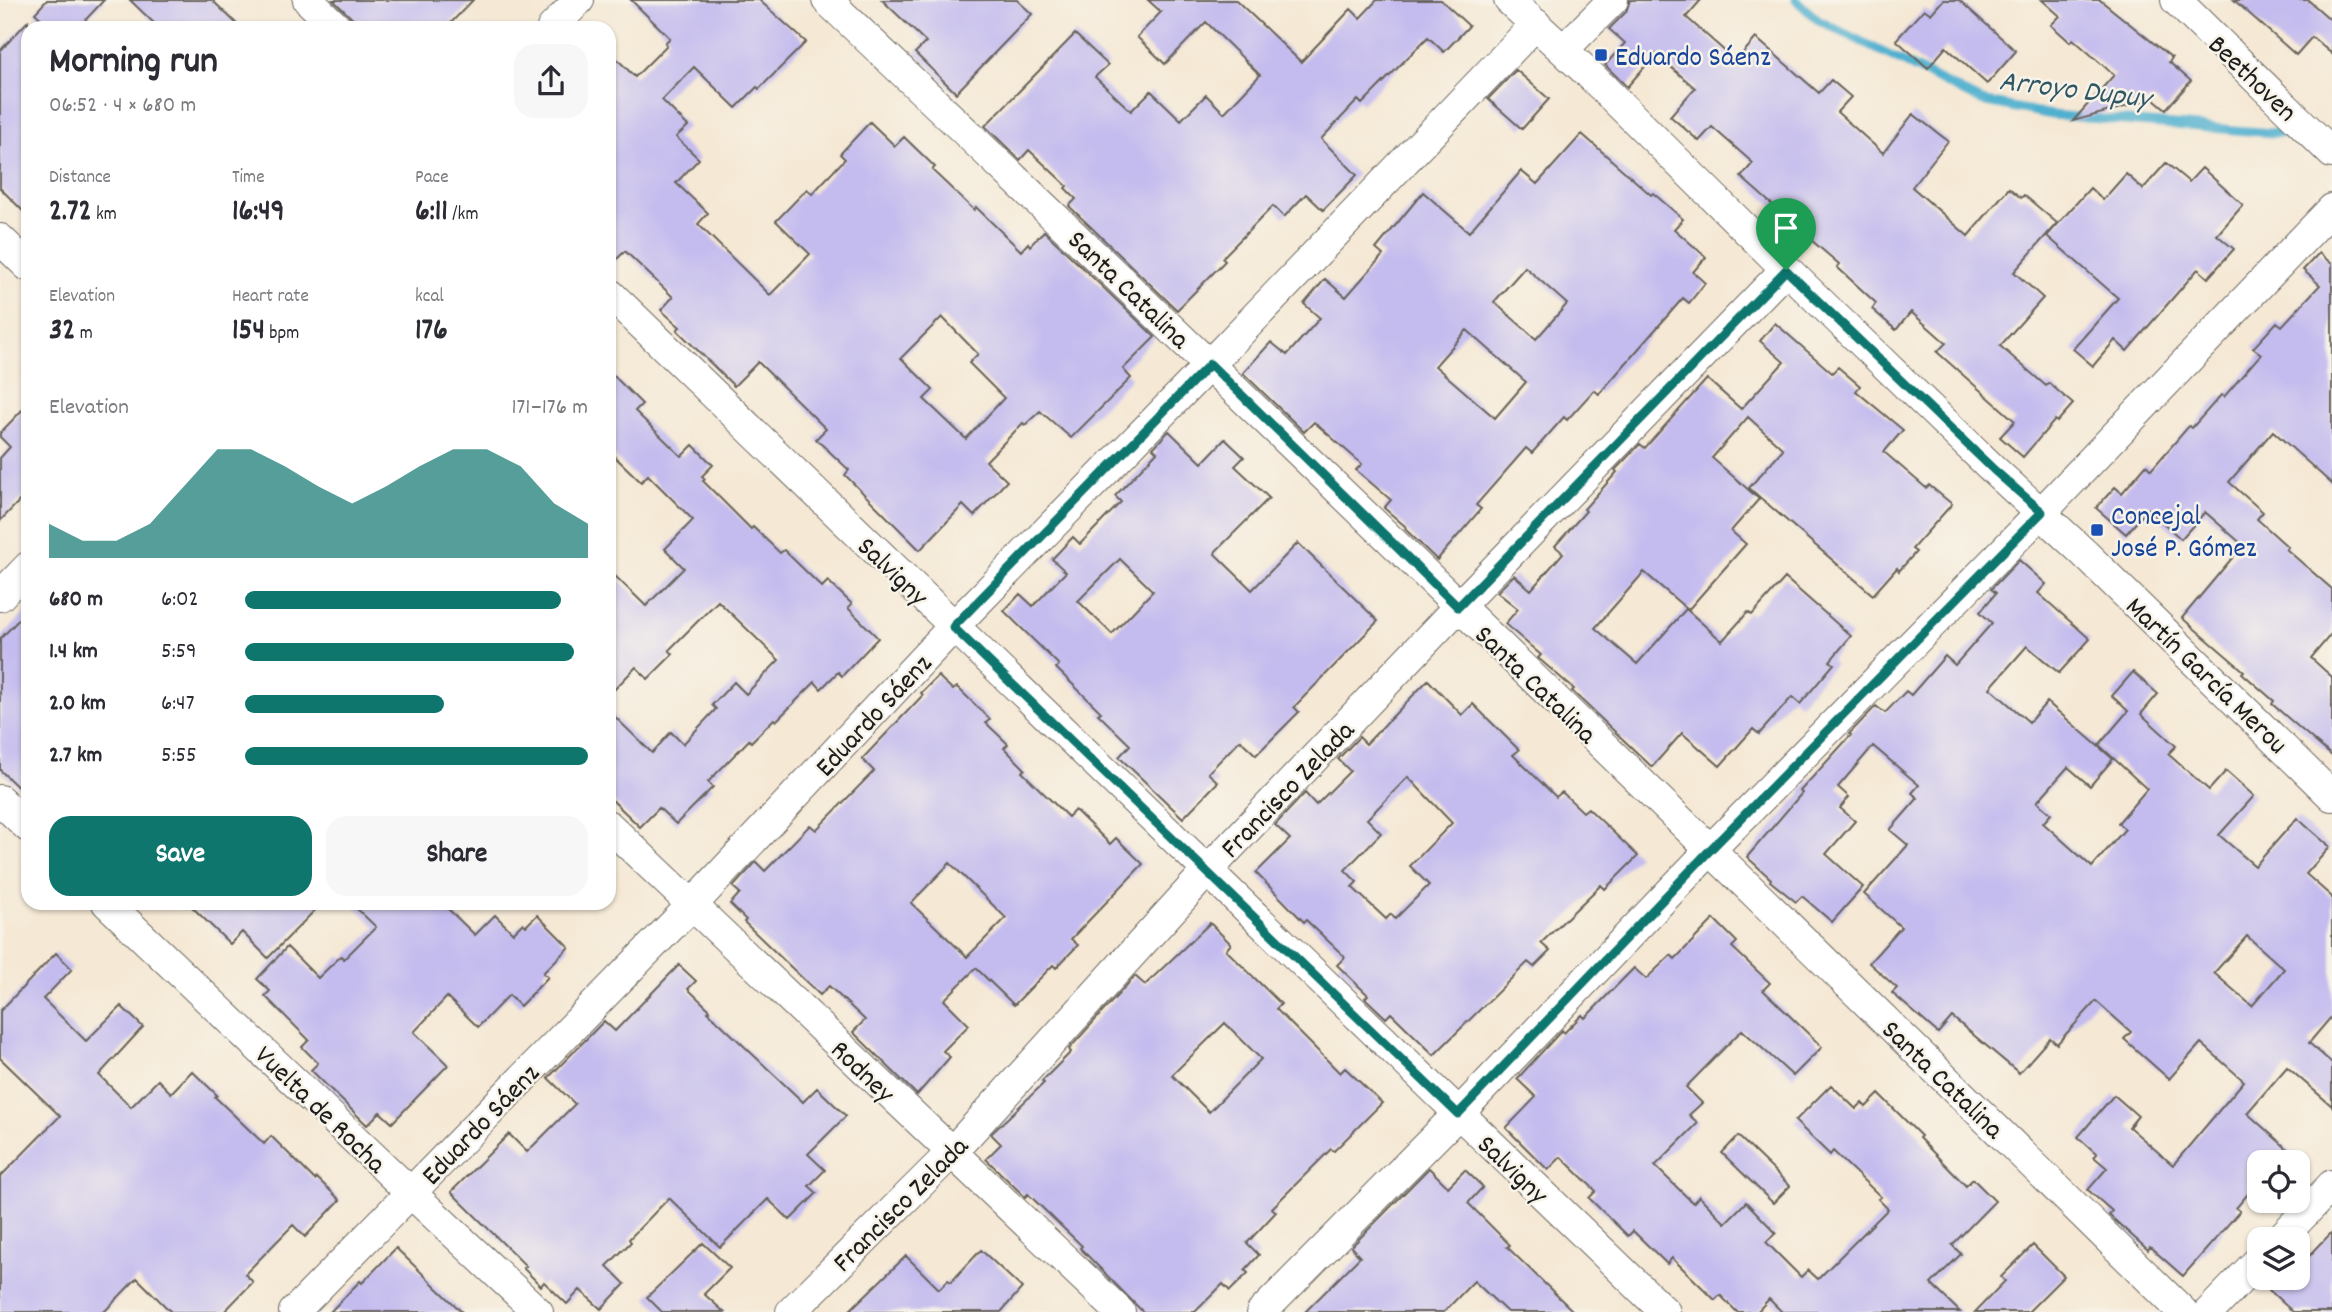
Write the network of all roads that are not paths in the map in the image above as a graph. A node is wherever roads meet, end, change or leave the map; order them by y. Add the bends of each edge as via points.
1 (308, 0) edge
2 (579, 0) edge
3 (827, 0) edge
4 (1509, 0) edge
5 (1613, 0) edge
6 (2176, 0) edge
7 (330, 21) edge
8 (559, 21) edge
9 (1536, 24) junction
10 (1563, 50) junction
11 (2328, 149) edge
12 (2332, 209) edge
13 (0, 239) edge
14 (21, 259) edge
15 (1786, 270) junction
16 (616, 300) edge
17 (1210, 364) junction
18 (2042, 512) junction
19 (21, 574) edge
20 (0, 596) edge
21 (1458, 607) junction
22 (953, 627) junction
23 (2332, 796) edge
24 (0, 800) edge
25 (21, 820) edge
26 (616, 833) edge
27 (1711, 849) junction
28 (1207, 871) junction
29 (691, 906) junction
30 (114, 910) edge
31 (1458, 1114) junction
32 (951, 1153) junction
33 (2332, 1185) edge
34 (411, 1194) junction
35 (2292, 1227) edge
36 (2247, 1272) edge
37 (294, 1312) edge
38 (538, 1312) edge
39 (791, 1312) edge
40 (1120, 1312) edge
41 (1262, 1312) edge
42 (1665, 1312) edge
43 (2183, 1312) edge
44 (2209, 1312) edge

1 - 7 street
2 - 8 street
3 - 17 street, Santa Catalina
4 - 9 street, Martín García Merou
5 - 10 street
6 - 11 street, Beethoven
9 - 10 street, Martín García Merou
9 - 17 street, Eduardo Sáenz
10 - 15 street, Martín García Merou
12 - 18 street
13 - 14 street
15 - 18 street, Martín García Merou
15 - 21 street, Francisco Zelada
16 - 22 street, Salvigny
17 - 21 street, Santa Catalina
17 - 22 street, Eduardo Sáenz
18 - 23 street, Martín García Merou
18 - 27 street
19 - 20 street
21 - 27 street, Santa Catalina
21 - 28 street, Francisco Zelada
22 - 28 street, Salvigny
22 - 29 street, Eduardo Sáenz
24 - 25 street
26 - 29 street, Rodney
27 - 31 street
27 - 43 street, Santa Catalina
28 - 31 street, Salvigny
28 - 32 street, Francisco Zelada
29 - 32 street, Rodney
29 - 34 street, Eduardo Sáenz
30 - 34 street, Vuelta de Rocha
31 - 41 street
31 - 42 street, Salvigny
32 - 39 street, Francisco Zelada
32 - 40 street, Rodney
33 - 35 street
34 - 37 street, Eduardo Sáenz
34 - 38 street, Vuelta de Rocha
36 - 44 street

